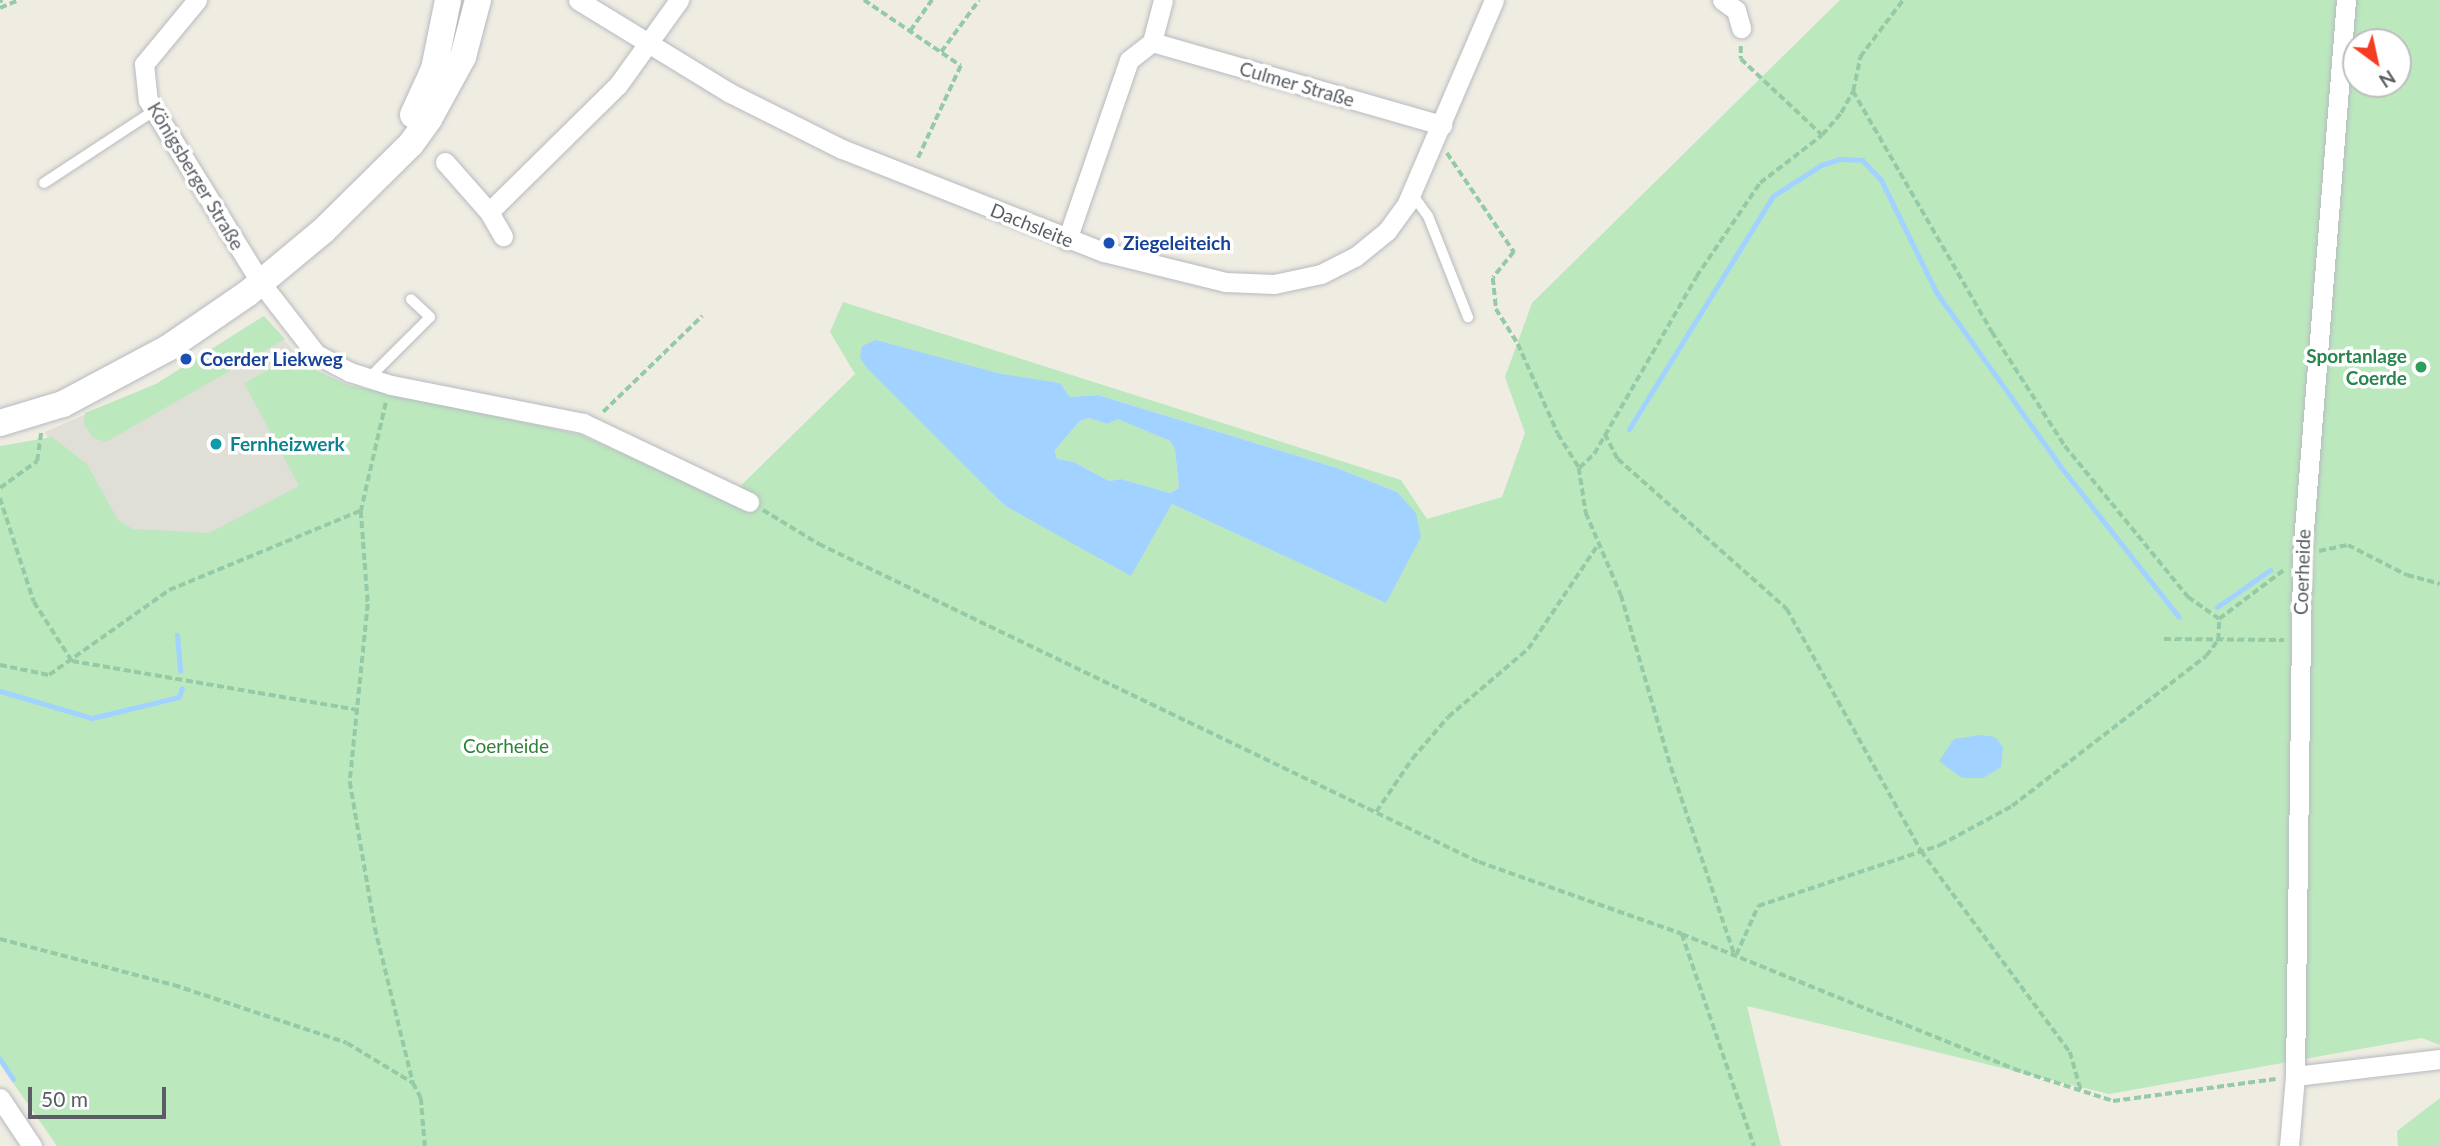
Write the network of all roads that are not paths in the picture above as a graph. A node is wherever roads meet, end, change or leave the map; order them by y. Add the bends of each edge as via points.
1 (197, 0) edge
2 (448, 0) edge
3 (478, 0) edge
4 (578, 0) edge
5 (678, 0) edge
6 (1163, 0) edge
7 (1494, 0) edge
8 (1722, 0) edge
9 (2346, 0) edge
10 (1741, 28) road end
11 (1152, 42) junction
12 (649, 44) junction
13 (155, 110) junction
14 (1439, 131) junction
15 (445, 162) dead end
16 (389, 163) junction
17 (44, 183) dead end
18 (1411, 193) junction
19 (489, 212) junction
20 (503, 236) dead end
21 (1068, 240) junction
22 (261, 283) junction
23 (411, 299) dead end
24 (1468, 317) dead end
25 (369, 378) junction
26 (0, 424) edge
27 (749, 502) road end
28 (2440, 1059) edge
29 (2295, 1076) junction
30 (0, 1098) edge
31 (32, 1146) edge
32 (2289, 1146) edge

1 - 13 street, Königsberger Straße via 144,64 149,100
2 - 16 street via 428,86
3 - 16 street via 469,41 453,78 411,144
4 - 12 street, Dachsleite
5 - 12 street
6 - 11 street
7 - 14 street, Dachsleite
8 - 10 street via 1736,10
9 - 29 street, Coerheide via 2302,555
11 - 14 street, Culmer Straße
11 - 21 street via 1129,60
12 - 19 street via 618,85
12 - 21 street, Dachsleite via 774,117
13 - 17 lane
13 - 22 street, Königsberger Straße
14 - 18 street, Dachsleite
15 - 19 street
16 - 22 street via 324,230
18 - 21 street, Dachsleite via 1387,231 1355,257 1321,274 1274,284 1225,282
18 - 24 lane via 1428,216
19 - 20 street
22 - 25 street via 316,354
22 - 26 street via 120,376 63,404
23 - 25 lane via 430,317
25 - 27 street via 590,426
28 - 29 street
29 - 32 street, Coerheide
30 - 31 street

